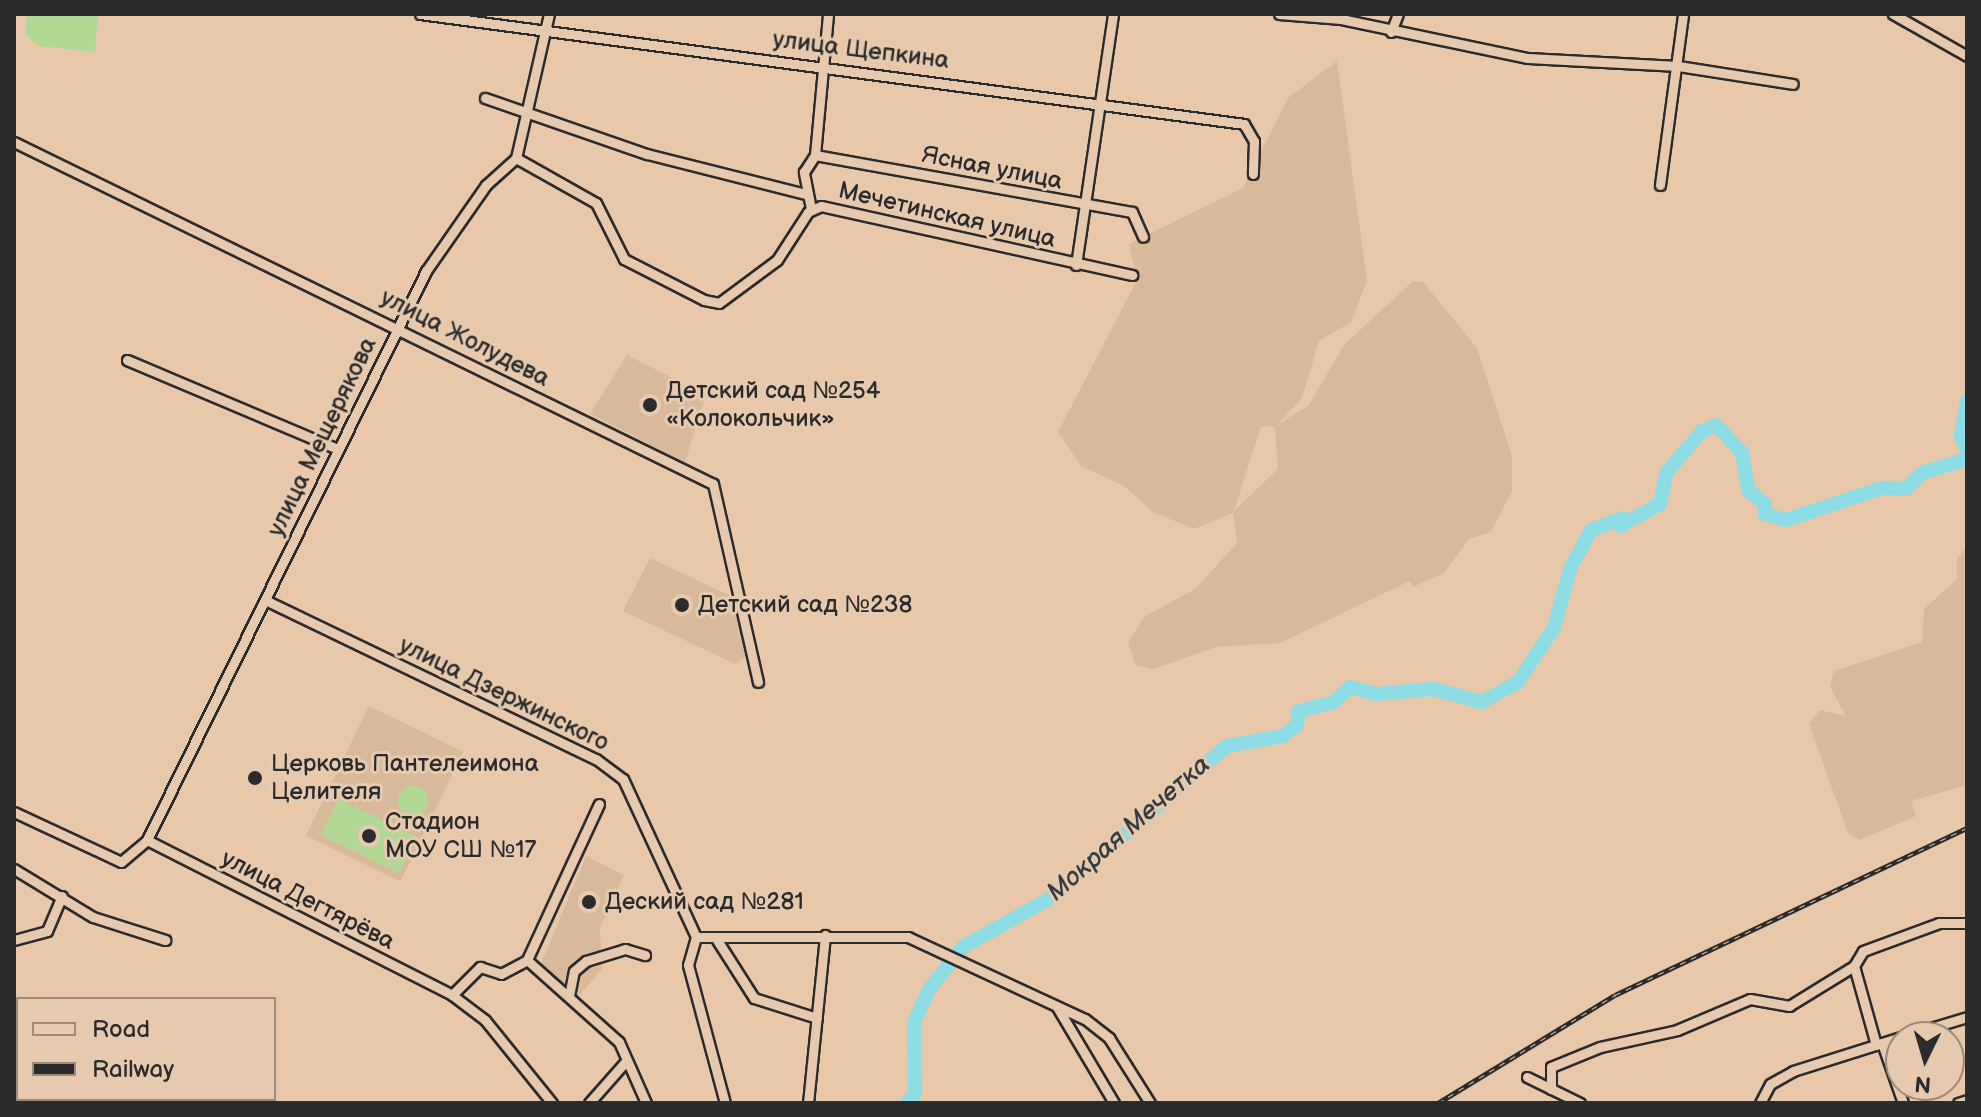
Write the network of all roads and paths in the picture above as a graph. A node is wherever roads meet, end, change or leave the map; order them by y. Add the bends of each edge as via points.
1 (420, 14) edge
2 (549, 14) edge
3 (828, 14) edge
4 (1113, 14) edge
5 (1279, 14) edge
6 (1398, 14) edge
7 (1683, 14) edge
8 (1893, 14) edge
9 (546, 28) junction
10 (1391, 32) junction
11 (1967, 56) edge
12 (822, 65) junction
13 (1678, 66) junction
14 (1793, 84) dead end
15 (485, 98) dead end
16 (1100, 100) junction
17 (531, 114) junction
18 (14, 142) edge
19 (815, 155) junction
20 (516, 158) junction
21 (1253, 174) dead end
22 (1660, 185) dead end
23 (805, 194) junction
24 (1086, 208) junction
25 (811, 209) junction
26 (1143, 237) dead end
27 (1076, 265) junction
28 (1132, 275) dead end
29 (397, 327) junction
30 (127, 360) dead end
31 (338, 449) junction
32 (265, 600) junction
33 (758, 682) dead end
34 (599, 804) dead end
35 (14, 812) edge
36 (147, 840) junction
37 (14, 869) edge
38 (62, 896) junction
39 (1967, 923) edge
40 (825, 935) junction
41 (696, 937) junction
42 (14, 940) edge
43 (165, 940) dead end
44 (717, 940) junction
45 (645, 955) dead end
46 (527, 960) junction
47 (1854, 966) junction
48 (452, 995) junction
49 (569, 996) junction
50 (1055, 1004) junction
51 (817, 1018) junction
52 (1885, 1042) edge
53 (1879, 1044) junction
54 (627, 1060) junction
55 (1527, 1077) dead end
56 (1551, 1089) junction
57 (1967, 1100) edge
58 (552, 1103) edge
59 (589, 1103) edge
60 (646, 1103) edge
61 (725, 1103) edge
62 (808, 1103) edge
63 (1114, 1103) edge
64 (1150, 1103) edge
65 (1580, 1103) edge
66 (1760, 1103) edge
67 (1903, 1103) edge
68 (1958, 1103) edge

1 - 9 street, улица Щепкина
2 - 9 street, улица Мещерякова
3 - 12 street
4 - 16 street
5 - 10 street
6 - 10 street
7 - 13 street
8 - 11 street
9 - 12 street, улица Щепкина
9 - 17 street, улица Мещерякова
10 - 13 street via 1528,58
12 - 16 street, улица Щепкина
12 - 19 street
13 - 14 street
13 - 22 street
15 - 17 street
16 - 21 street, улица Щепкина via 1244,124 1254,141
16 - 24 street
17 - 20 street, улица Мещерякова
17 - 23 street via 647,154
18 - 29 street, улица Жолудева
19 - 23 street via 805,168
19 - 24 street, Ясная улица
20 - 25 street, Мечетинская улица via 596,203 624,259 719,303 777,260
20 - 29 street, улица Мещерякова via 460,218
23 - 25 street
24 - 26 street, Ясная улица via 1132,212
24 - 27 street
25 - 27 street, Мечетинская улица via 831,206
27 - 28 street, Мечетинская улица
29 - 31 street, улица Мещерякова
29 - 33 street, улица Жолудева via 716,487
30 - 31 street
31 - 32 street, улица Мещерякова
32 - 36 street, улица Мещерякова
32 - 41 street, улица Дзержинского via 596,759 623,779
34 - 46 street
35 - 36 street via 109,859 132,859
36 - 48 street, улица Дегтярёва
37 - 38 street
38 - 42 street via 47,931
38 - 43 street via 93,917
39 - 47 street via 1939,923 1863,951
40 - 44 street
40 - 50 street via 896,934
40 - 51 street
41 - 44 street
41 - 61 street via 688,965
44 - 51 street via 754,998
45 - 49 street via 625,949 586,961 574,971
46 - 48 street via 501,974 480,967
46 - 49 street
47 - 53 street
47 - 56 street via 1789,1006 1750,999 1677,1030 1600,1047 1551,1067
48 - 58 street, улица Дегтярёва via 485,1020
49 - 54 street via 619,1042
50 - 63 street
50 - 64 street via 1109,1038
51 - 62 street
52 - 53 street
53 - 66 street via 1793,1071 1770,1084
53 - 67 street
54 - 59 street
54 - 60 street
55 - 56 street
56 - 65 street
57 - 68 street

